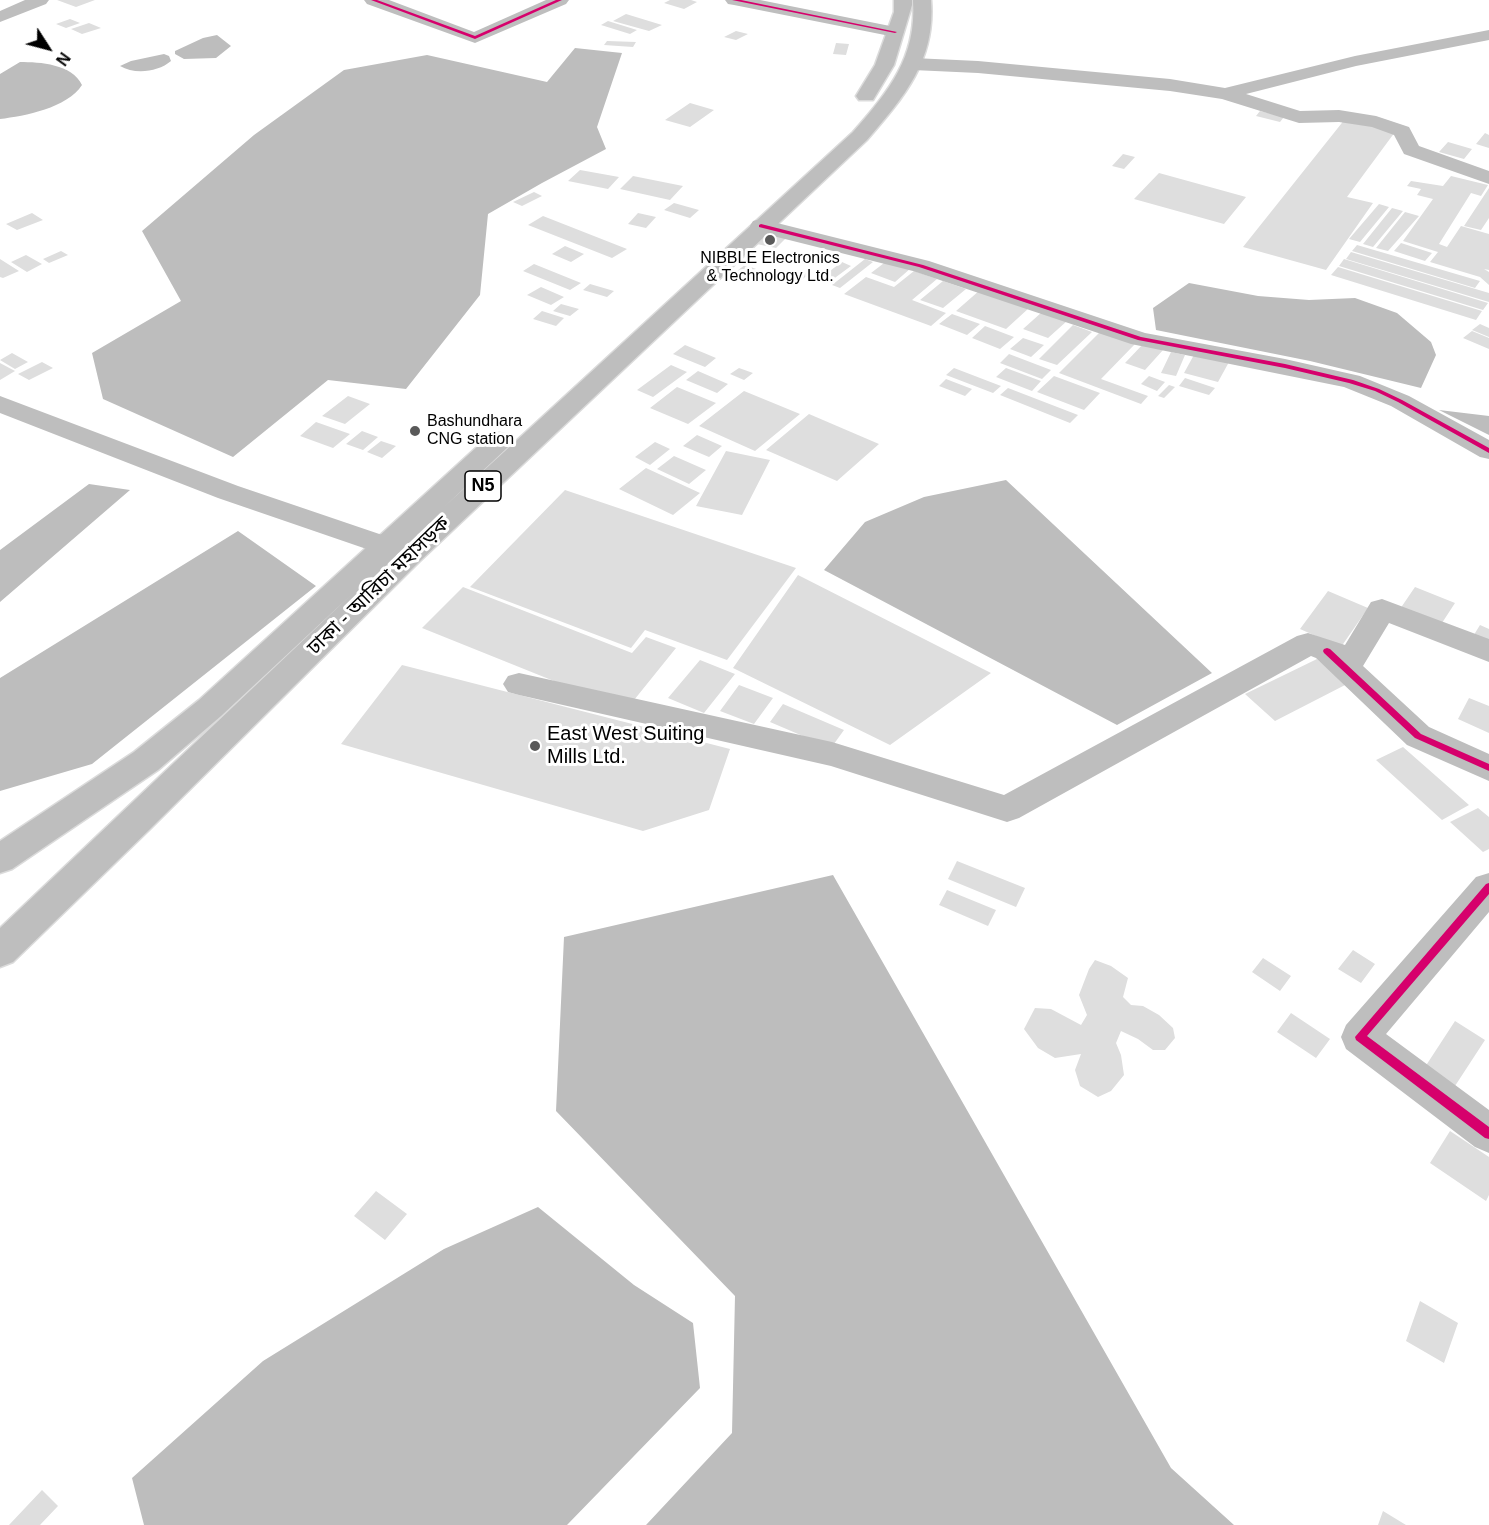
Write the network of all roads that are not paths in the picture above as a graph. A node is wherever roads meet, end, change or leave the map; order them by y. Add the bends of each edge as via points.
1 (40, 0) edge
2 (373, 0) edge
3 (560, 0) edge
4 (734, 0) edge
5 (885, 0) edge
6 (903, 0) edge
7 (932, 5) edge
8 (0, 17) edge
9 (896, 29) junction
10 (1489, 35) edge
11 (912, 64) junction
12 (1225, 94) junction
13 (1489, 178) edge
14 (761, 226) junction
15 (0, 404) edge
16 (1489, 451) edge
17 (384, 546) junction
18 (1327, 651) junction
19 (1489, 651) edge
20 (519, 684) dead end
21 (1489, 768) edge
22 (1, 859) edge
23 (1489, 887) edge
24 (0, 951) edge
25 (1489, 1134) edge

1 - 8 main road
2 - 3 main road via 475,38
4 - 9 main road
5 - 9 main road
6 - 9 main road, N5 via 905,8
7 - 11 main road, ঢাকা - আরিচা মহাসড়ক / N5
9 - 17 main road, N5 via 888,62 858,106
10 - 12 main road via 1355,61
11 - 12 main road via 1170,85
11 - 14 main road, ঢাকা - আরিচা মহাসড়ক / N5 via 860,136
12 - 13 main road via 1299,117 1339,116 1402,130 1411,150
14 - 16 main road via 921,266 1140,339 1352,381 1400,401
14 - 24 main road, ঢাকা - আরিচা মহাসড়ক / N5 via 410,555
15 - 17 main road via 228,492
17 - 22 main road, N5 via 210,708 146,761
18 - 19 main road via 1352,659 1382,609
18 - 20 main road via 1308,644 1007,809 832,754
18 - 21 main road via 1418,736
23 - 25 main road via 1360,1037

